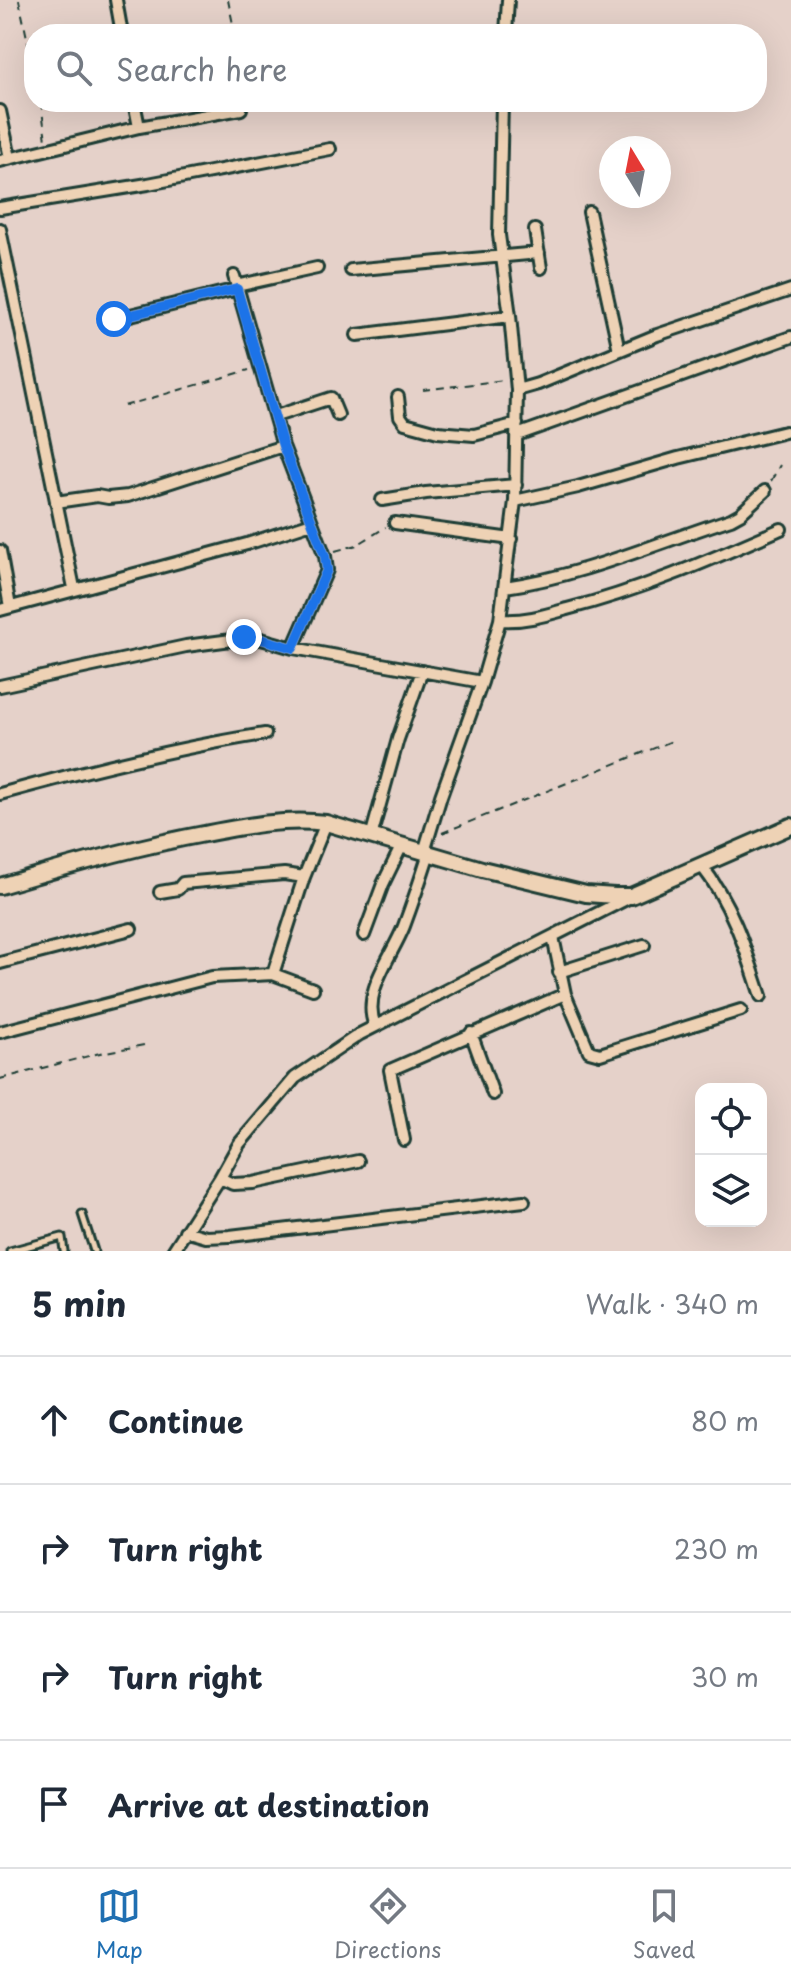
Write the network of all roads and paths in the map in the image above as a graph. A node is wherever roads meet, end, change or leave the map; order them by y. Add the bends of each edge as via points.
1 (19, 0) edge
2 (116, 0) edge
3 (228, 0) edge
4 (508, 0) edge
5 (24, 24) edge
6 (120, 24) edge
7 (233, 24) edge
8 (507, 24) edge
9 (0, 111) edge
10 (43, 112) edge
11 (136, 112) edge
12 (224, 112) edge
13 (502, 112) edge
14 (139, 127) junction
15 (44, 149) junction
16 (330, 149) dead end
17 (5, 160) edge
18 (0, 208) edge
19 (589, 212) dead end
20 (0, 229) edge
21 (535, 230) dead end
22 (539, 253) junction
23 (502, 258) junction
24 (317, 268) dead end
25 (541, 268) dead end
26 (351, 270) dead end
27 (236, 284) junction
28 (791, 290) edge
29 (510, 316) junction
30 (114, 319) dead end
31 (357, 335) dead end
32 (791, 337) edge
33 (619, 350) junction
34 (260, 367) junction
35 (516, 384) junction
36 (423, 390) dead end
37 (398, 397) dead end
38 (124, 406) dead end
39 (338, 415) dead end
40 (276, 416) junction
41 (517, 430) junction
42 (785, 432) dead end
43 (283, 446) junction
44 (780, 465) dead end
45 (516, 485) junction
46 (765, 491) joint
47 (382, 500) dead end
48 (515, 501) junction
49 (56, 502) junction
50 (312, 523) junction
51 (395, 523) joint
52 (781, 529) dead end
53 (511, 539) junction
54 (0, 551) edge
55 (325, 556) junction
56 (505, 587) junction
57 (74, 588) junction
58 (5, 608) edge
59 (500, 620) junction
60 (293, 648) junction
61 (422, 671) junction
62 (482, 682) junction
63 (0, 686) edge
64 (265, 734) dead end
65 (672, 741) dead end
66 (0, 794) edge
67 (326, 823) junction
68 (791, 826) edge
69 (371, 837) junction
70 (402, 845) junction
71 (427, 853) junction
72 (701, 865) junction
73 (304, 877) junction
74 (0, 886) edge
75 (160, 892) dead end
76 (631, 896) junction
77 (131, 929) dead end
78 (364, 935) dead end
79 (553, 937) junction
80 (644, 945) dead end
81 (0, 963) edge
82 (559, 972) junction
83 (273, 974) junction
84 (313, 989) dead end
85 (565, 994) junction
86 (761, 996) dead end
87 (741, 1010) dead end
88 (375, 1026) junction
89 (0, 1032) edge
90 (471, 1033) junction
91 (144, 1045) dead end
92 (0, 1079) edge
93 (493, 1094) dead end
94 (404, 1140) dead end
95 (358, 1161) dead end
96 (220, 1178) junction
97 (524, 1201) dead end
98 (82, 1214) dead end
99 (185, 1231) junction
100 (10, 1251) edge
101 (64, 1251) edge
102 (94, 1251) edge
103 (173, 1251) edge

1 - 5 path
2 - 6 street
3 - 7 path
4 - 8 street
9 - 17 street
10 - 15 path
11 - 14 street
12 - 14 street
13 - 23 street
14 - 15 street
15 - 17 street
16 - 18 street
19 - 33 street
20 - 49 street
21 - 22 street
22 - 23 street
22 - 25 street
23 - 26 street
23 - 29 street
24 - 27 street
27 - 30 street
27 - 34 street
28 - 33 street
29 - 31 street
29 - 35 street
32 - 41 street
33 - 35 street via 538,384
34 - 38 path
34 - 40 street
35 - 36 path
35 - 41 street
37 - 41 street via 405,423 474,435
39 - 40 street via 331,398
40 - 43 street
41 - 45 street
42 - 48 street
43 - 49 street via 128,496
43 - 50 street
44 - 46 path
45 - 47 street
45 - 48 street
46 - 56 street via 731,519 586,568
48 - 53 street
49 - 57 street
50 - 55 street
50 - 57 street
51 - 53 street
51 - 55 path
52 - 59 street via 613,597
53 - 56 street
54 - 58 street
55 - 60 street via 327,570
56 - 59 street
57 - 58 street
59 - 62 street
60 - 61 street
60 - 63 street via 254,637 221,640
61 - 62 street
61 - 69 street
62 - 71 street via 441,796
64 - 66 street via 82,771
65 - 71 path via 436,835
67 - 69 main road
67 - 73 street
67 - 74 main road via 268,822 175,839
68 - 72 main road
69 - 70 main road
70 - 71 main road
70 - 78 street
71 - 76 main road via 586,894
71 - 88 street via 403,928 376,983 370,1010
72 - 76 main road
72 - 86 street via 723,896
73 - 75 street via 183,883
73 - 83 street
76 - 79 street
77 - 81 street
79 - 82 street
79 - 88 street
80 - 82 street
82 - 85 street
83 - 84 street
83 - 89 street via 212,977
85 - 87 street via 589,1051 600,1054
85 - 90 street
88 - 96 street via 295,1078 239,1144
90 - 93 street
90 - 94 street via 390,1070
91 - 92 path
95 - 96 street via 253,1183
96 - 99 street
97 - 99 street via 230,1236
98 - 102 lane
99 - 103 street
100 - 101 lane via 62,1237

